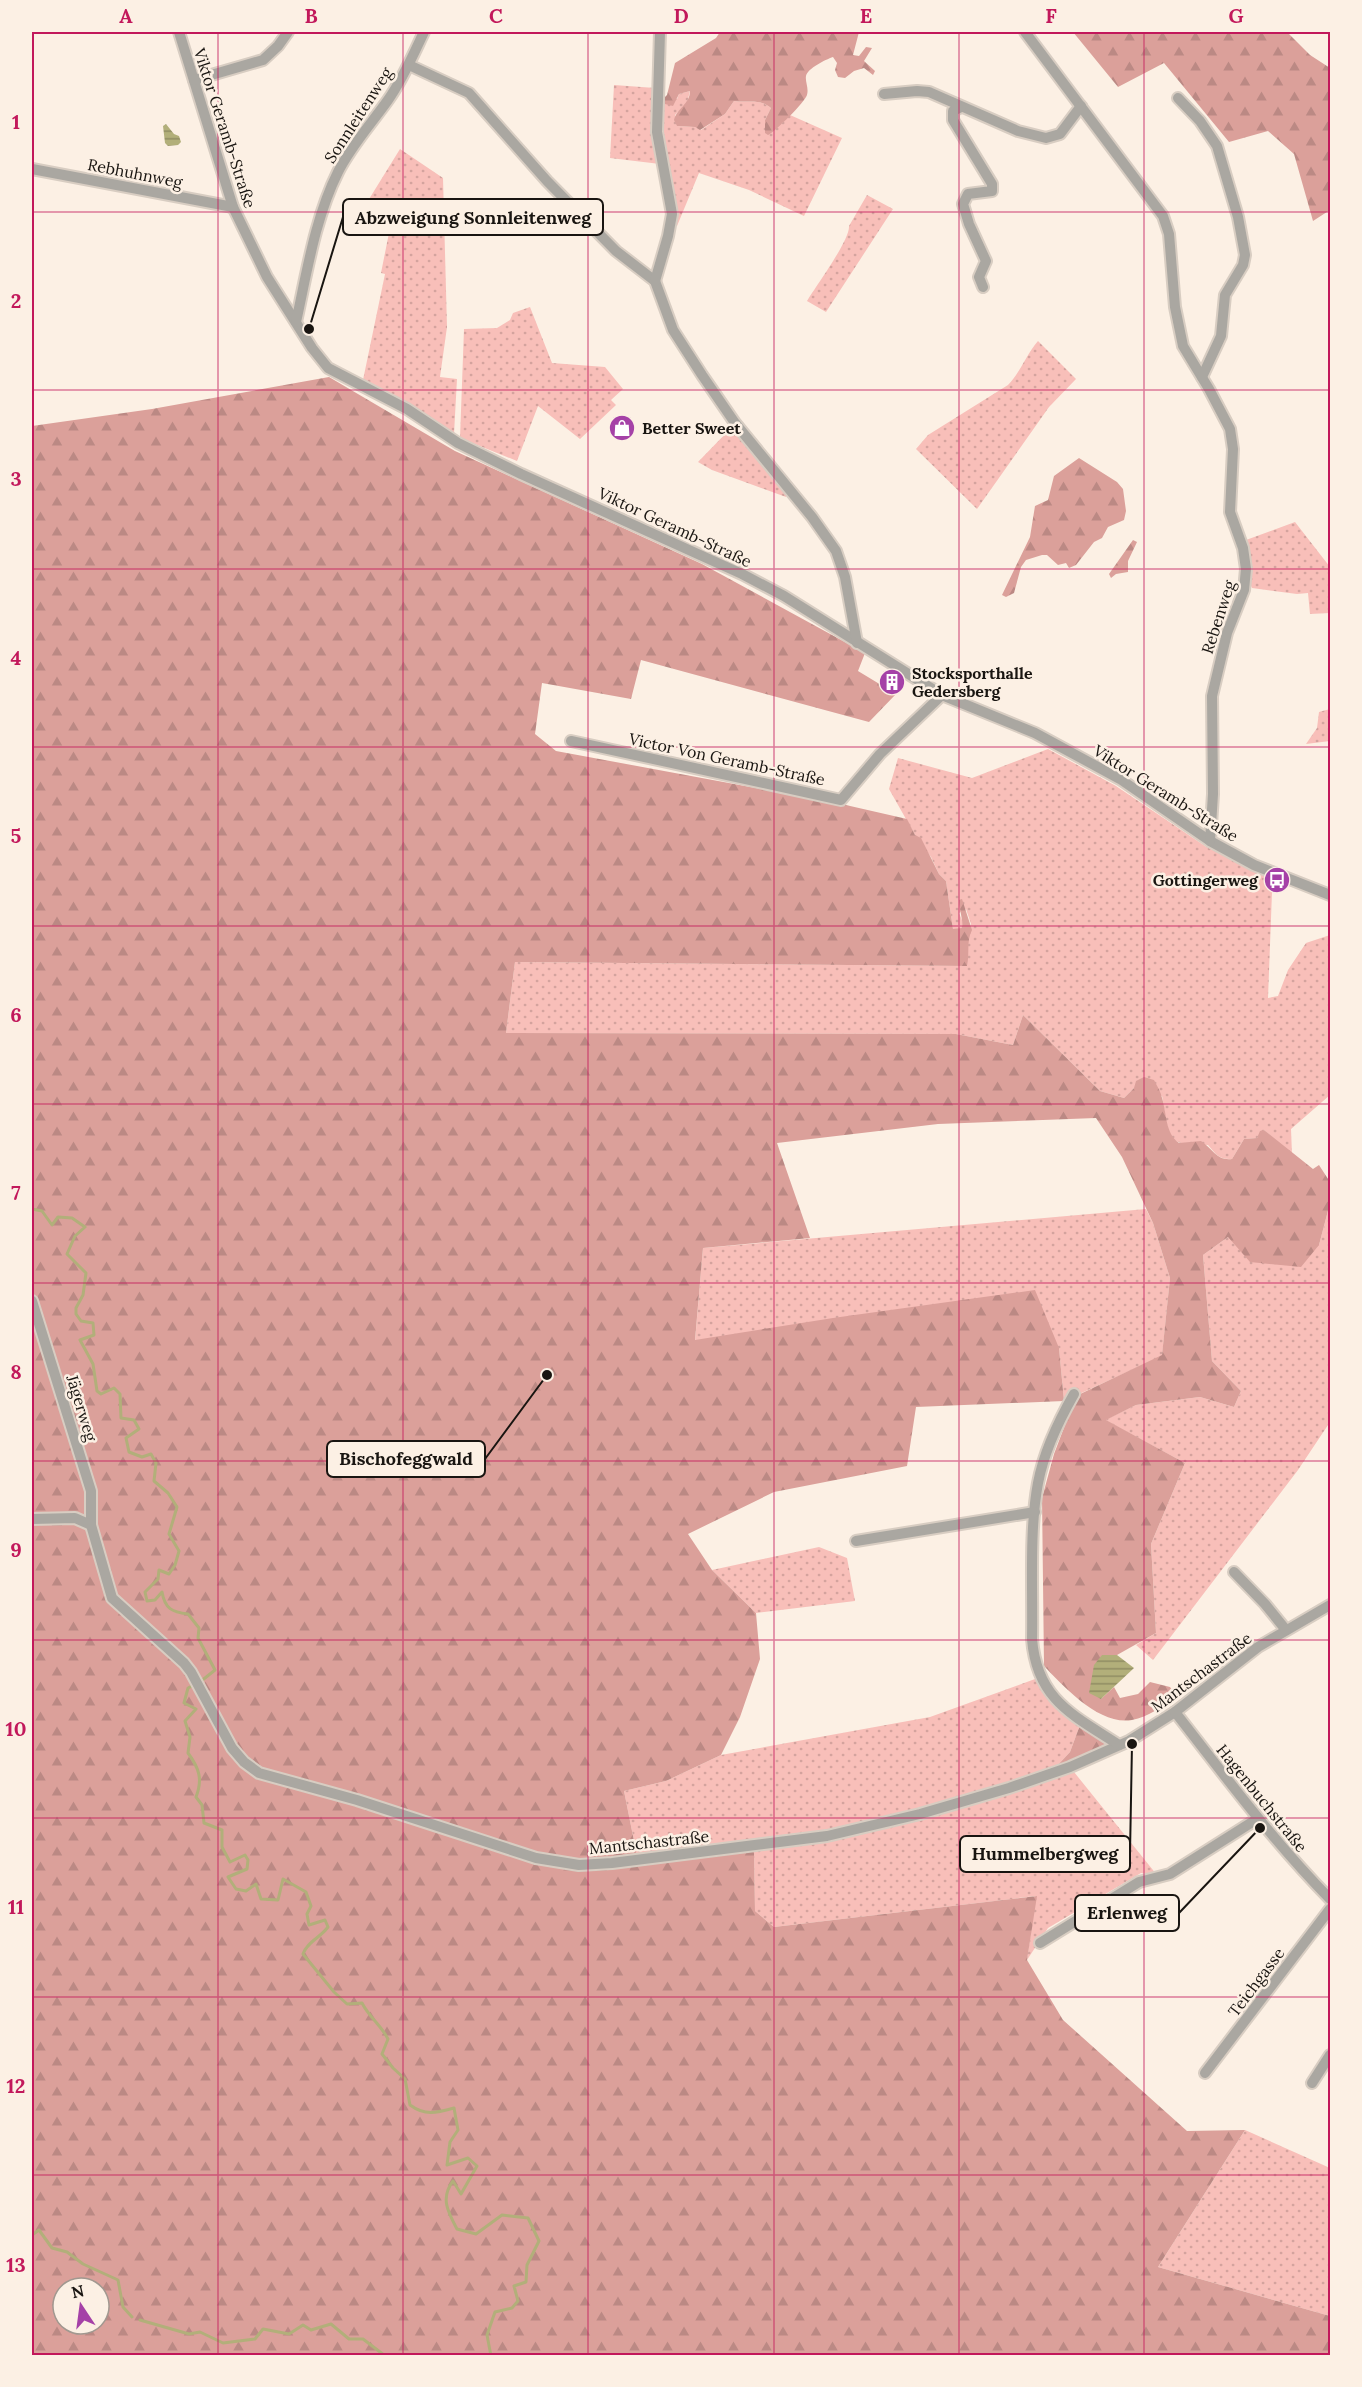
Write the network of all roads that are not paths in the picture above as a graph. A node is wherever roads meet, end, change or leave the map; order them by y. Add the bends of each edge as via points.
1 (179, 32) edge
2 (288, 32) edge
3 (424, 32) edge
4 (660, 32) edge
5 (1025, 32) edge
6 (409, 64) junction
7 (194, 80) junction
8 (884, 94) dead end
9 (1178, 98) dead end
10 (1081, 106) junction
11 (961, 107) junction
12 (32, 169) edge
13 (232, 207) junction
14 (655, 281) junction
15 (983, 287) dead end
16 (296, 322) junction
17 (1202, 377) junction
18 (857, 643) junction
19 (942, 695) junction
20 (571, 741) dead end
21 (1210, 841) junction
22 (1330, 895) edge
23 (32, 1301) edge
24 (1074, 1394) dead end
25 (1035, 1512) junction
26 (32, 1519) edge
27 (91, 1525) junction
28 (856, 1541) dead end
29 (1234, 1572) dead end
30 (1330, 1605) edge
31 (1286, 1630) junction
32 (1175, 1713) junction
33 (1119, 1745) junction
34 (1257, 1819) junction
35 (1330, 1899) edge
36 (1330, 1909) edge
37 (1040, 1943) dead end
38 (1330, 2055) edge
39 (1205, 2073) dead end
40 (1312, 2083) dead end

1 - 7 street, Viktor Geramb-Straße
2 - 7 street via 263,60
3 - 6 street, Sonnleitenweg
4 - 14 street via 657,132 672,214
5 - 10 street, Rebenweg
6 - 14 street, Sonnleitenweg via 470,93 615,251
6 - 16 street, Sonnleitenweg via 354,146 326,198
7 - 13 street, Viktor Geramb-Straße
8 - 11 street via 929,92
9 - 17 street via 1217,146 1245,255 1225,295 1221,336
10 - 11 street via 1060,134 1046,138
10 - 17 street, Rebenweg via 1163,216 1169,234 1179,334
11 - 15 street via 953,111 953,120 993,188 989,193 968,194 963,204 986,261 979,277
12 - 13 street, Rebhuhnweg
13 - 16 street, Viktor Geramb-Straße via 267,277
14 - 18 street via 673,330 702,375 836,551
16 - 18 street, Viktor Geramb-Straße via 328,368 406,409 458,443 742,574
17 - 21 street, Rebenweg via 1230,429 1230,512 1246,569 1244,590 1227,633 1213,687
18 - 19 street, Viktor Geramb-Straße
19 - 20 street, Victor Von Geramb-Straße via 880,754 841,800
19 - 21 street, Viktor Geramb-Straße via 1035,733 1092,763
21 - 22 street, Viktor Geramb-Straße via 1261,869
23 - 27 street, Jägerweg via 91,1491
24 - 25 street via 1059,1420 1044,1461
25 - 28 street
25 - 33 street via 1032,1639 1039,1675 1068,1711
26 - 27 street via 75,1518
27 - 33 street, Mantschastraße via 112,1598 191,1672 232,1748 244,1762 259,1773 536,1858 579,1865 623,1862 827,1836 1009,1788
29 - 31 street
30 - 31 street, Mantschastraße
31 - 32 street, Mantschastraße via 1245,1656
32 - 33 street, Mantschastraße
32 - 34 street, Hagenbuchstraße
34 - 35 street, Hagenbuchstraße
34 - 37 street via 1170,1874 1139,1882
36 - 39 street, Teichgasse
38 - 40 street

